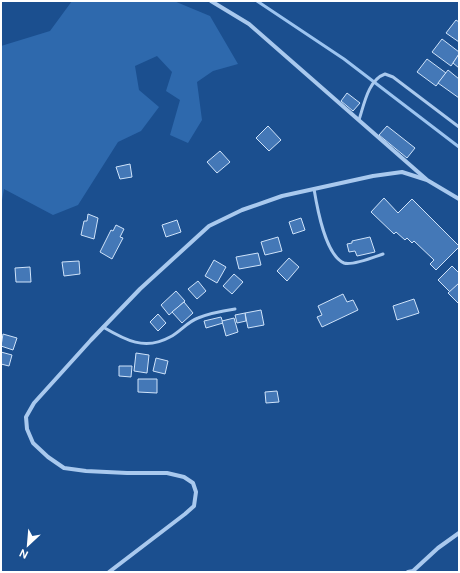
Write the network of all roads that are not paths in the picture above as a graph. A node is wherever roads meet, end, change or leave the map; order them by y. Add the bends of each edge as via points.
1 (211, 1) edge
2 (359, 120) junction
3 (459, 126) edge
4 (427, 180) junction
5 (314, 189) junction
6 (459, 199) edge
7 (383, 254) dead end
8 (234, 310) dead end
9 (103, 327) junction
10 (459, 533) edge
11 (109, 572) edge
12 (408, 572) edge

1 - 2 street via 249,24
2 - 3 lane via 371,86 377,76 385,74 393,77
2 - 4 street
4 - 5 street via 402,172
4 - 6 street
5 - 7 lane via 319,218 326,238 334,254 343,263
5 - 9 street via 282,196 242,210 209,226
8 - 9 lane via 215,312 197,318 171,337 155,344 132,342
9 - 11 street via 34,403 26,417 27,430 33,443 64,468 127,474 167,473 184,477 193,483 196,492 194,506
10 - 12 street via 413,571

